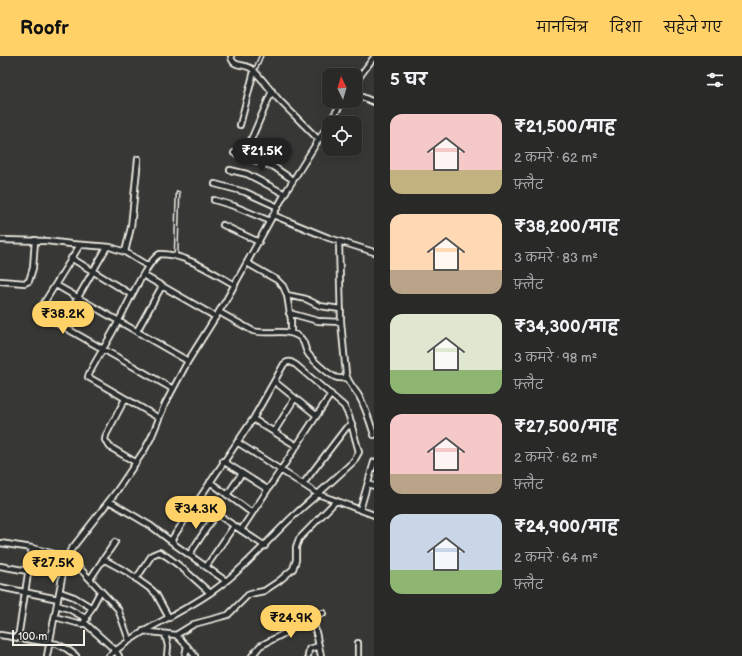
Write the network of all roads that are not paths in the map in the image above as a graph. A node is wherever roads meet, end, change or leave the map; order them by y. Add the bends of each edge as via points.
1 (231, 56) edge
2 (261, 56) edge
3 (374, 57) edge
4 (254, 71) junction
5 (362, 73) edge
6 (272, 91) junction
7 (362, 97) edge
8 (374, 102) edge
9 (240, 125) dead end
10 (322, 135) edge
11 (319, 140) junction
12 (234, 153) dead end
13 (244, 156) junction
14 (138, 159) dead end
15 (230, 170) dead end
16 (293, 180) junction
17 (215, 184) dead end
18 (178, 193) dead end
19 (285, 194) junction
20 (214, 200) dead end
21 (278, 207) junction
22 (273, 215) junction
23 (270, 221) junction
24 (223, 225) dead end
25 (0, 240) edge
26 (35, 240) junction
27 (339, 241) junction
28 (259, 242) junction
29 (80, 245) junction
30 (107, 247) junction
31 (125, 252) junction
32 (374, 252) edge
33 (176, 257) junction
34 (71, 258) junction
35 (247, 263) junction
36 (148, 266) junction
37 (93, 271) junction
38 (144, 275) junction
39 (0, 281) edge
40 (56, 285) junction
41 (235, 285) junction
42 (162, 286) junction
43 (132, 295) junction
44 (287, 295) junction
45 (78, 298) junction
46 (340, 309) junction
47 (219, 312) junction
48 (289, 313) junction
49 (216, 317) junction
50 (119, 321) junction
51 (340, 322) junction
52 (62, 325) junction
53 (137, 331) junction
54 (291, 333) junction
55 (103, 349) junction
56 (188, 361) junction
57 (347, 378) junction
58 (275, 382) junction
59 (173, 389) junction
60 (331, 394) junction
61 (295, 398) junction
62 (125, 399) junction
63 (316, 416) junction
64 (159, 418) junction
65 (253, 418) junction
66 (352, 424) junction
67 (274, 432) junction
68 (374, 435) edge
69 (237, 442) junction
70 (296, 446) junction
71 (223, 461) junction
72 (135, 462) junction
73 (374, 462) edge
74 (281, 470) junction
75 (242, 473) junction
76 (210, 482) junction
77 (303, 484) junction
78 (368, 484) junction
79 (374, 486) edge
80 (267, 490) junction
81 (318, 494) junction
82 (227, 495) junction
83 (109, 501) junction
84 (197, 501) junction
85 (336, 501) junction
86 (360, 510) junction
87 (252, 513) junction
88 (216, 514) junction
89 (374, 515) edge
90 (234, 526) junction
91 (240, 530) junction
92 (115, 542) dead end
93 (172, 542) junction
94 (0, 543) edge
95 (265, 546) junction
96 (32, 548) junction
97 (0, 549) edge
98 (189, 556) junction
99 (67, 557) junction
100 (104, 559) junction
101 (0, 566) edge
102 (206, 567) junction
103 (28, 571) junction
104 (90, 579) junction
105 (136, 579) junction
106 (226, 581) junction
107 (0, 587) edge
108 (25, 592) junction
109 (60, 592) junction
110 (100, 592) junction
111 (210, 593) junction
112 (58, 599) junction
113 (57, 605) junction
114 (92, 608) junction
115 (323, 613) dead end
116 (55, 617) junction
117 (169, 618) junction
118 (313, 618) junction
119 (86, 621) junction
120 (144, 631) junction
121 (165, 634) junction
122 (0, 635) edge
123 (176, 635) junction
124 (18, 638) junction
125 (129, 640) junction
126 (50, 643) junction
127 (358, 643) dead end
128 (187, 646) junction
129 (319, 646) junction
130 (115, 650) junction
131 (47, 656) edge
132 (76, 656) edge
133 (109, 656) edge
134 (120, 656) edge
135 (167, 656) edge
136 (185, 656) edge
137 (195, 656) edge
138 (252, 656) edge
139 (308, 656) edge
140 (321, 656) edge
141 (358, 656) edge

1 - 4 street via 235,64 248,66
2 - 4 lane
3 - 5 street
4 - 6 street
4 - 9 street
6 - 11 street
6 - 13 street
7 - 8 street
10 - 11 street
11 - 16 street
12 - 13 street
13 - 16 street via 274,167
14 - 31 street via 131,227
15 - 19 street via 247,174
16 - 19 street
17 - 21 street via 251,194
18 - 33 lane
19 - 21 street
20 - 23 street
21 - 22 street
22 - 23 street
22 - 27 street
23 - 28 street
24 - 28 street
25 - 26 street
26 - 29 street
26 - 39 street via 30,281
27 - 32 street
27 - 46 street
28 - 35 street
29 - 30 street
29 - 34 street
30 - 31 street
30 - 37 street
31 - 36 street
33 - 36 street via 160,254
33 - 41 street via 197,264
34 - 37 street
34 - 40 street
35 - 41 street
35 - 44 street via 281,283
36 - 38 street
37 - 43 street
37 - 45 street
38 - 42 street
38 - 43 street
40 - 45 street
40 - 52 street via 41,309 43,315
41 - 47 street
42 - 49 street
42 - 53 street
43 - 50 street
44 - 46 street via 306,299 320,306
44 - 48 street
45 - 50 street
45 - 52 street
46 - 51 street
47 - 49 street
47 - 54 street via 253,331
48 - 51 street via 318,321
48 - 54 street
49 - 56 street
50 - 53 street
50 - 55 street
51 - 57 street
52 - 55 street
53 - 56 street
54 - 57 street via 302,338 308,354 333,376
55 - 59 street
55 - 62 street via 88,377
56 - 59 street
57 - 68 street via 366,409
58 - 60 street via 284,364 291,362
58 - 61 street
58 - 65 street
59 - 64 street
60 - 63 street
60 - 66 street via 346,409
61 - 63 street
61 - 67 street
62 - 64 street
62 - 72 street via 105,440 110,447
63 - 70 street
64 - 72 street via 151,438
65 - 67 street
65 - 69 street
66 - 77 street via 346,428
66 - 81 street via 358,455
67 - 70 street
69 - 71 street
69 - 74 street
70 - 74 street
71 - 75 street
71 - 76 street
72 - 83 street
73 - 78 street
74 - 77 street
74 - 80 street
75 - 80 street
75 - 82 street
76 - 82 street
76 - 84 street
77 - 81 street
78 - 79 street
78 - 86 street
80 - 87 street
81 - 85 street
81 - 95 street
82 - 87 street
83 - 93 street
83 - 99 street
84 - 88 street
84 - 93 street
85 - 86 street
85 - 123 street via 299,539 292,569 279,581 264,591 248,595 228,615 194,624
86 - 89 street
87 - 91 street
88 - 90 street
88 - 98 street
90 - 91 street
90 - 102 street
91 - 95 street
92 - 100 street
93 - 98 street
94 - 96 street
94 - 97 street
95 - 106 street
96 - 99 street
96 - 103 street
98 - 102 street
99 - 104 street
99 - 109 street
100 - 104 street
100 - 105 street
101 - 103 street
102 - 106 street
103 - 108 street
104 - 110 street
105 - 111 street via 152,555 159,552
105 - 117 street via 156,594
106 - 111 street
107 - 108 street
108 - 112 street
108 - 124 street
109 - 112 street
109 - 114 street
110 - 114 street
110 - 125 street via 118,609
111 - 117 street
112 - 113 street
113 - 116 street
113 - 119 street via 69,609
114 - 119 street
115 - 118 street
116 - 119 street via 80,624
116 - 126 street
117 - 120 street
118 - 129 street
118 - 138 street via 297,624 260,646
119 - 130 street
120 - 121 street
120 - 125 street
121 - 123 street
121 - 135 street
122 - 124 street
123 - 128 street
124 - 126 street
125 - 130 street
126 - 131 street
126 - 132 street via 61,646
127 - 141 street
128 - 136 street
128 - 137 street
129 - 139 street via 309,649
129 - 140 street
130 - 133 street
130 - 134 street

